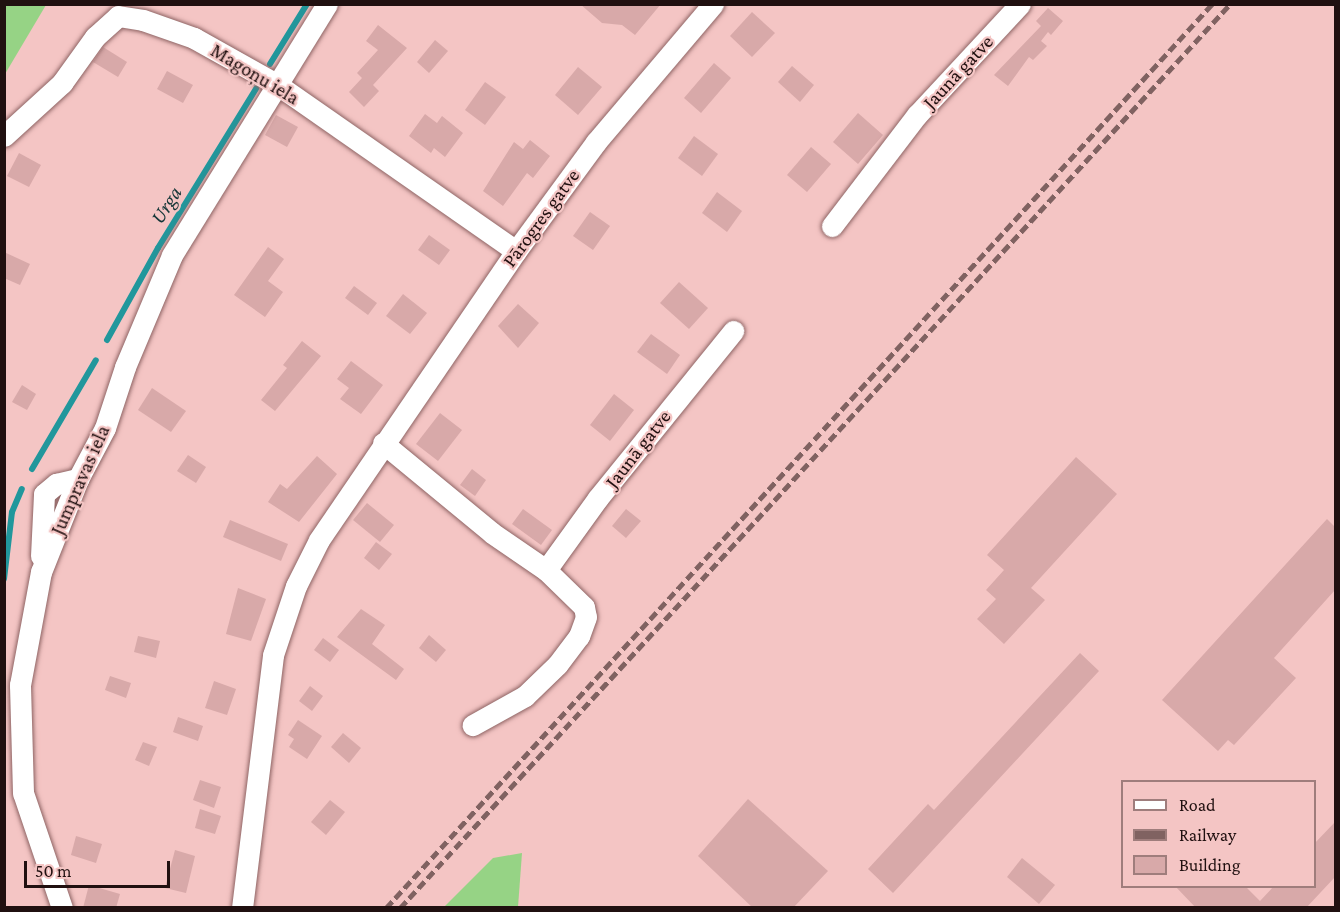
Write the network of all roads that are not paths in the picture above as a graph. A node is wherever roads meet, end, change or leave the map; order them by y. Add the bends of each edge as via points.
1 (327, 4) edge
2 (713, 4) edge
3 (1020, 4) edge
4 (278, 85) junction
5 (4, 136) edge
6 (832, 226) dead end
7 (516, 250) junction
8 (733, 331) dead end
9 (383, 443) junction
10 (546, 570) junction
11 (473, 724) dead end
12 (62, 908) edge
13 (242, 908) edge

1 - 4 street, Jumpravas iela
2 - 7 street, Pārogres gatve via 596,142
3 - 6 street, Jaunā gatve via 917,115
4 - 5 street, Magoņu iela via 194,38 143,20 118,16 95,37 62,83
4 - 7 street, Magoņu iela
4 - 12 street, Jumpravas iela via 172,255 125,368 105,428 78,479 56,484 44,494 41,572 20,685 23,793
7 - 9 street, Pārogres gatve
8 - 10 street, Jaunā gatve via 598,498
9 - 10 street via 484,526
9 - 13 street via 319,540 282,623 273,656
10 - 11 street via 584,607 586,617 579,636 525,696

